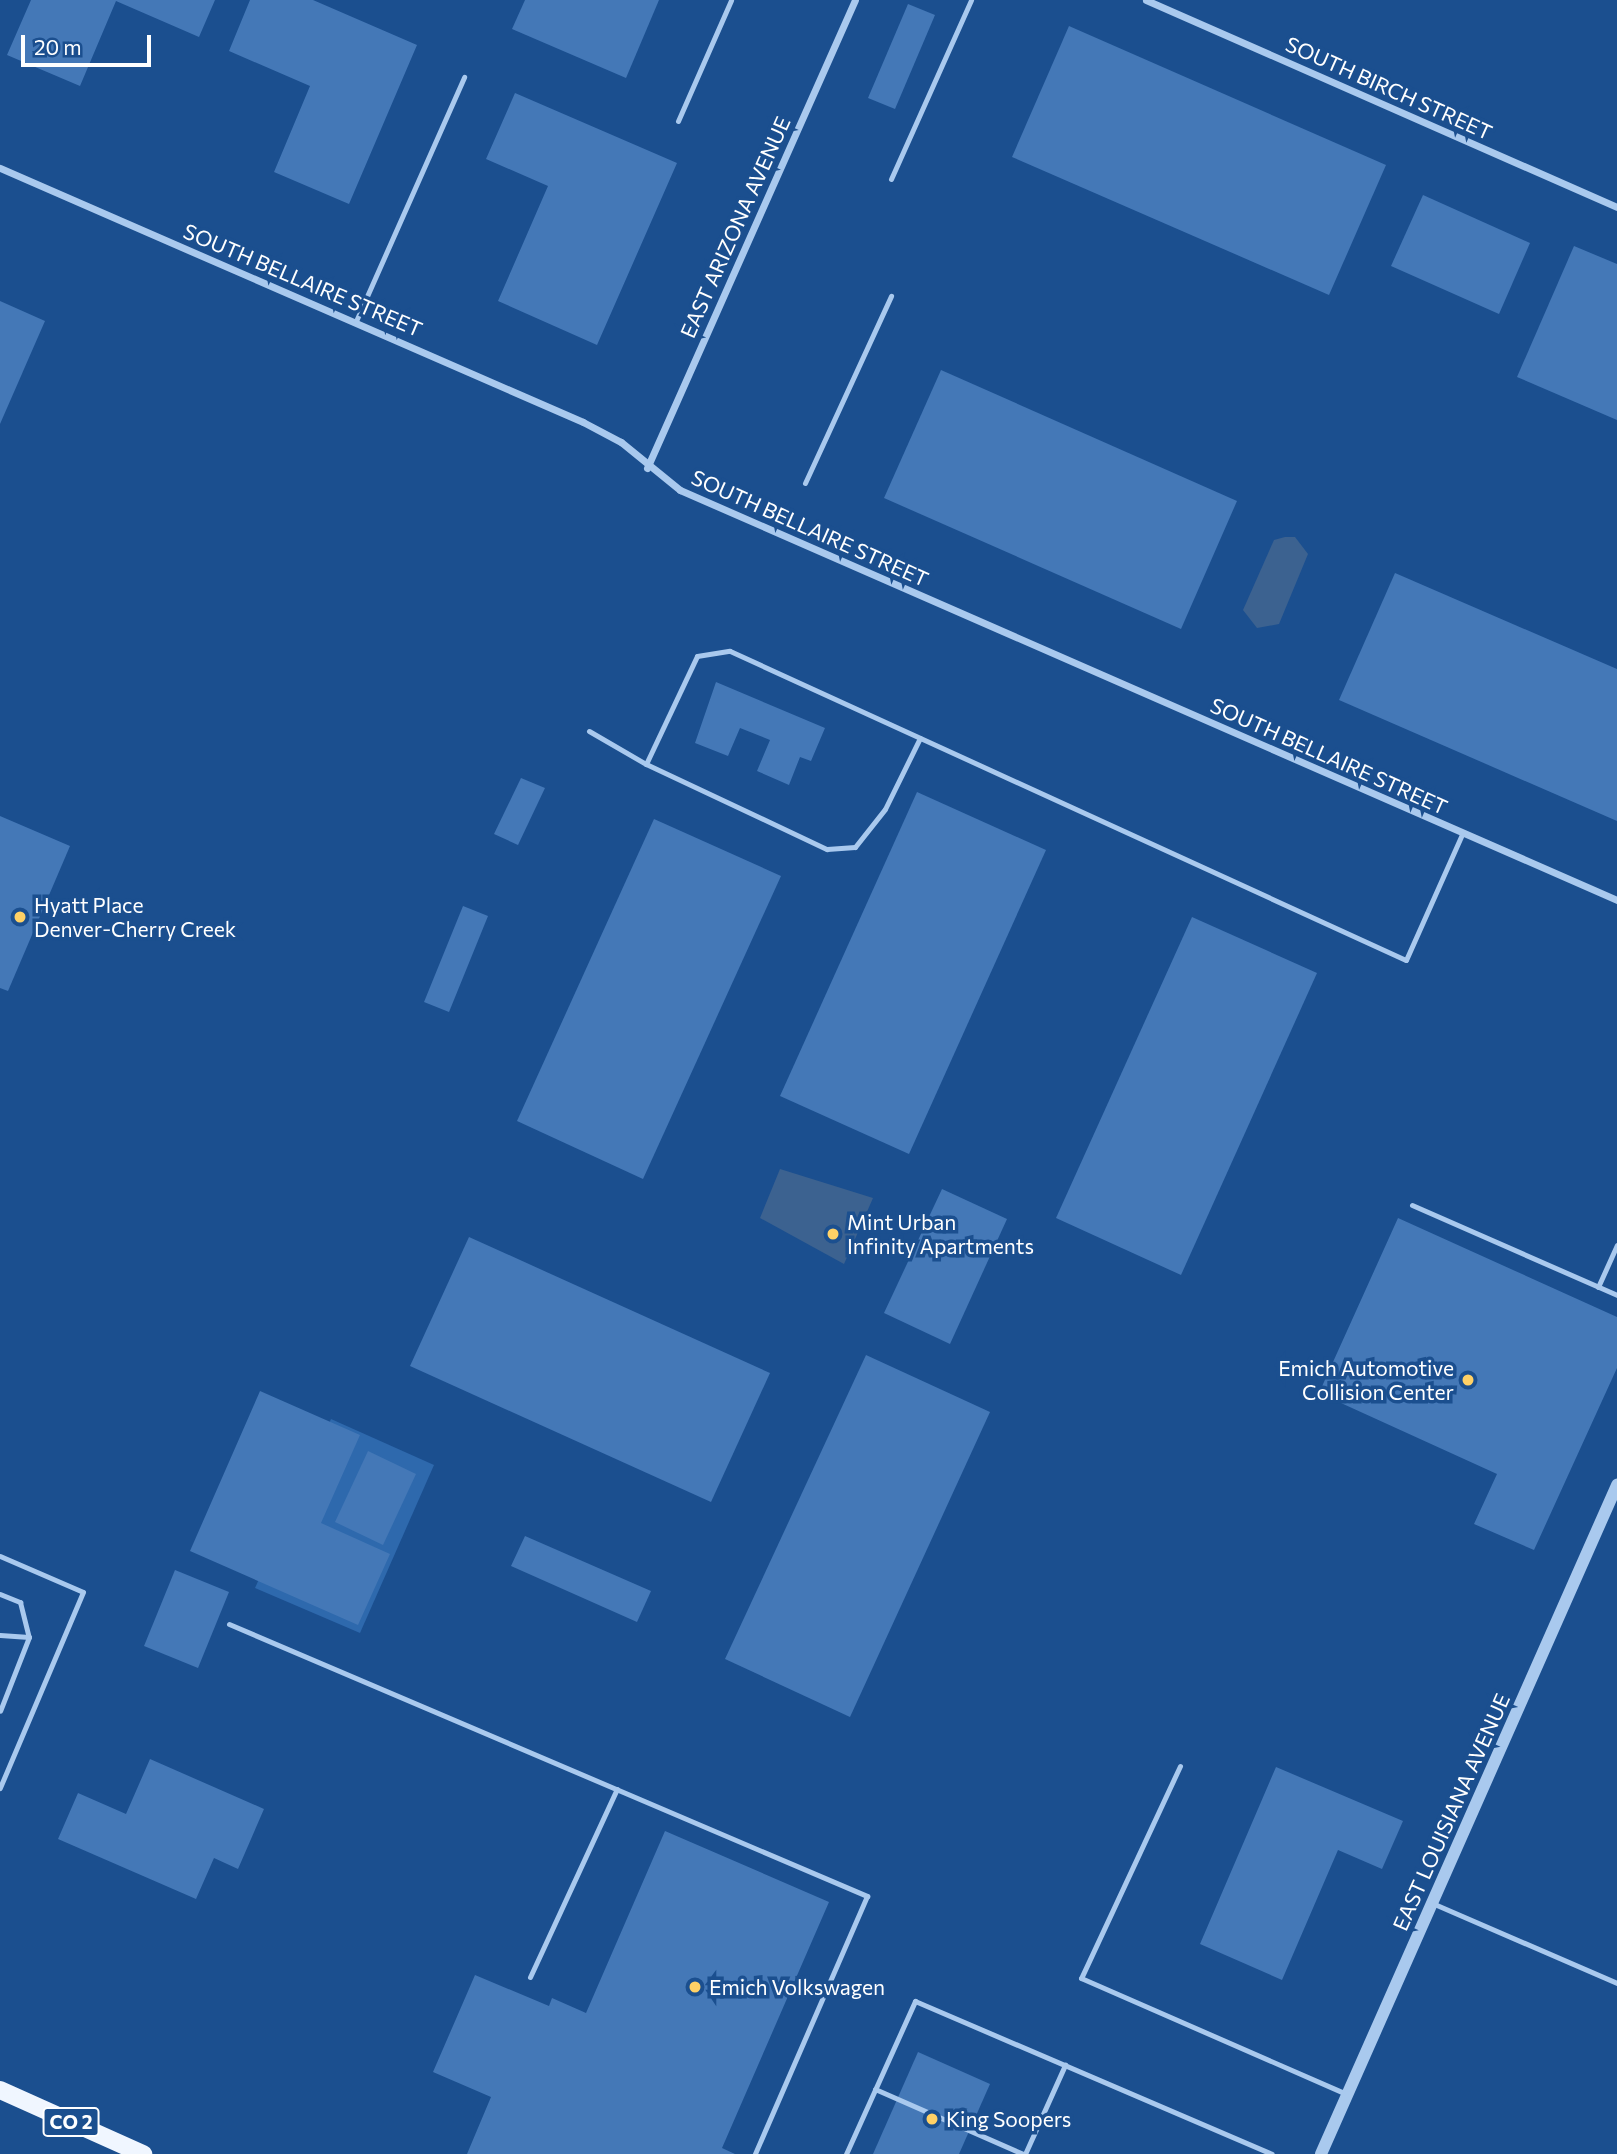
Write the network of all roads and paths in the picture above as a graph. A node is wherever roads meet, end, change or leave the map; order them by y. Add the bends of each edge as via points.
1 (731, 0) edge
2 (855, 0) edge
3 (971, 0) edge
4 (1146, 0) edge
5 (464, 76) dead end
6 (678, 121) dead end
7 (0, 168) edge
8 (891, 178) dead end
9 (1617, 207) edge
10 (891, 296) dead end
11 (356, 321) junction
12 (647, 468) junction
13 (805, 483) dead end
14 (589, 731) dead end
15 (919, 738) junction
16 (646, 764) junction
17 (1462, 834) junction
18 (1617, 900) edge
19 (1412, 1205) dead end
20 (1617, 1245) edge
21 (1598, 1287) junction
22 (1617, 1295) edge
23 (1617, 1485) edge
24 (0, 1556) edge
25 (0, 1594) edge
26 (229, 1624) dead end
27 (0, 1635) edge
28 (29, 1637) junction
29 (0, 1711) edge
30 (1180, 1766) dead end
31 (0, 1788) edge
32 (617, 1789) junction
33 (1432, 1903) junction
34 (530, 1977) dead end
35 (1617, 1983) edge
36 (1065, 2065) junction
37 (875, 2089) junction
38 (0, 2090) edge
39 (1347, 2094) junction
40 (143, 2154) edge
41 (754, 2154) edge
42 (846, 2154) edge
43 (1024, 2154) edge
44 (1272, 2154) edge
45 (1321, 2154) edge

1 - 6 lane
2 - 12 street, EAST ARIZONA AVENUE
3 - 8 lane
4 - 9 street, SOUTH BIRCH STREET
5 - 11 lane
7 - 11 street, SOUTH BELLAIRE STREET
10 - 13 lane
11 - 12 street, SOUTH BELLAIRE STREET via 583,422 621,442
12 - 17 street, SOUTH BELLAIRE STREET via 680,490
14 - 16 lane
15 - 16 lane via 885,809 855,847 827,849
15 - 16 lane via 730,651 697,656
15 - 17 lane via 1406,960
17 - 18 street, SOUTH BELLAIRE STREET
19 - 21 lane
20 - 21 lane
21 - 22 lane
23 - 33 street, EAST LOUISIANA AVENUE
24 - 31 lane via 83,1592
25 - 28 lane via 20,1602
26 - 32 lane
27 - 28 lane
28 - 29 lane
30 - 39 lane via 1081,1978
32 - 34 lane
32 - 41 lane via 867,1896
33 - 35 lane
33 - 39 street, EAST LOUISIANA AVENUE
36 - 37 lane via 915,2001
36 - 43 lane
36 - 44 lane
37 - 42 lane
37 - 43 lane
38 - 40 main road, CO 2
39 - 45 street, EAST LOUISIANA AVENUE

